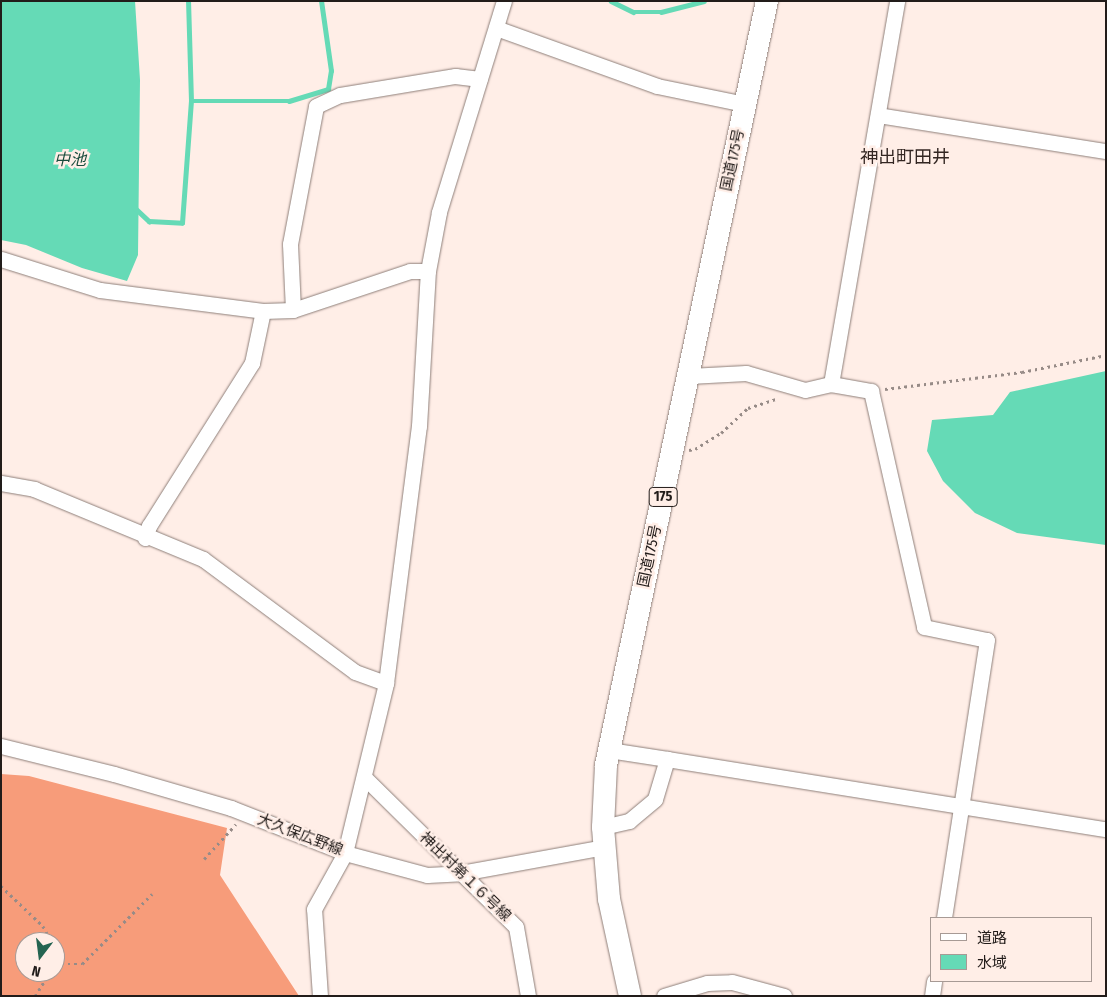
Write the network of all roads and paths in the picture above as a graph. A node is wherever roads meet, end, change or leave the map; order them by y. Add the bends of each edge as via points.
1 (504, 1) edge
2 (767, 1) edge
3 (897, 1) edge
4 (496, 28) junction
5 (480, 80) junction
6 (745, 104) junction
7 (878, 115) junction
8 (1106, 151) edge
9 (1, 259) edge
10 (428, 271) junction
11 (293, 310) junction
12 (263, 311) junction
13 (1106, 355) edge
14 (689, 376) junction
15 (831, 384) junction
16 (805, 390) junction
17 (871, 391) junction
18 (673, 450) junction
19 (1, 483) edge
20 (145, 538) junction
21 (386, 683) junction
22 (1, 746) edge
23 (609, 750) junction
24 (667, 759) junction
25 (365, 778) junction
26 (962, 806) junction
27 (245, 814) junction
28 (1106, 830) edge
29 (603, 837) junction
30 (345, 853) junction
31 (204, 859) dead end
32 (461, 873) junction
33 (1, 886) edge
34 (152, 894) dead end
35 (944, 917) edge
36 (46, 932) edge
37 (65, 964) edge
38 (44, 982) edge
39 (934, 982) edge
40 (35, 996) edge
41 (320, 996) edge
42 (528, 996) edge
43 (630, 996) edge
44 (664, 996) edge
45 (784, 996) edge
46 (932, 996) edge

1 - 4 street
2 - 6 highway, 国道175号 / 175
3 - 7 street
4 - 5 street
4 - 6 street via 657,86
5 - 10 street via 439,212
5 - 11 street via 445,78 340,95 316,106 290,244
6 - 14 highway, 国道175号 / 175
7 - 8 street
7 - 15 street
9 - 12 street via 100,290
10 - 11 street via 410,271
10 - 21 street via 420,426
11 - 12 street
12 - 20 street via 252,363 149,526
13 - 17 path via 1022,372
14 - 16 street via 746,373
14 - 18 highway, 国道175号 / 175
15 - 16 street
15 - 17 street
16 - 18 path via 748,408 721,433 695,449
17 - 26 street via 924,626 987,640
18 - 23 highway, 国道175号 / 175
19 - 20 street via 34,489
20 - 21 street via 203,559 355,672
21 - 25 street
22 - 27 street, 大久保広野線 via 114,774
23 - 24 street
23 - 29 highway, 国道175号 / 175
24 - 26 street
24 - 29 street, 大久保広野線 via 655,799
25 - 30 street
25 - 32 street, 神出村第１６号線
26 - 28 street
26 - 35 street
27 - 30 street, 大久保広野線
27 - 31 path
29 - 32 street, 大久保広野線
29 - 43 highway, 国道175号 / 175 via 618,950
30 - 32 street, 大久保広野線 via 427,875
30 - 41 street via 314,909
32 - 42 street, 神出村第１６号線 via 516,927
33 - 36 path
34 - 37 path via 82,964
38 - 40 path
39 - 46 street
44 - 45 street via 707,983 732,982

